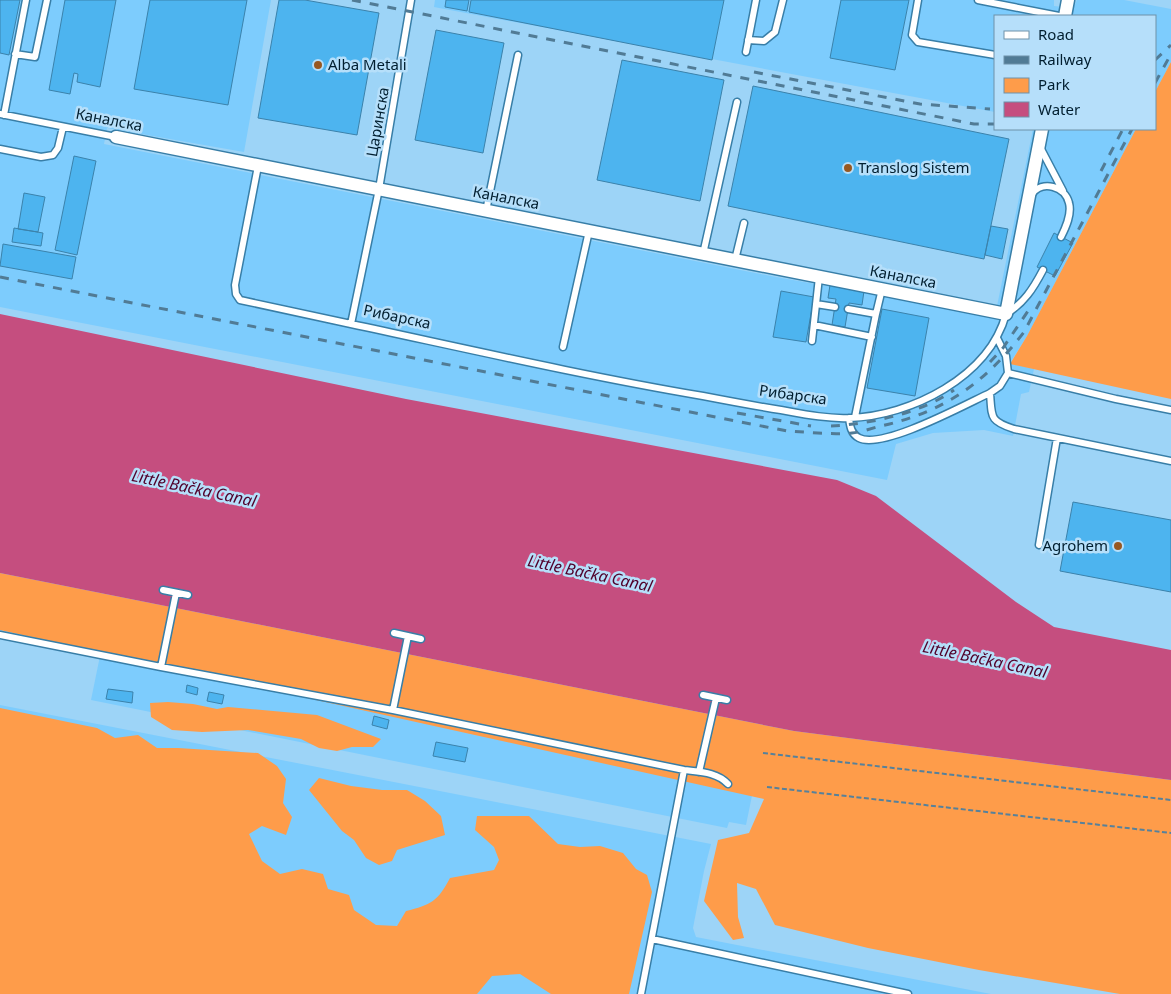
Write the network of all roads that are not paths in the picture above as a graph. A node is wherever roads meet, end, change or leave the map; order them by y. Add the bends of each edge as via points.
1 (26, 0) edge
2 (47, 0) edge
3 (411, 0) edge
4 (756, 0) edge
5 (782, 0) edge
6 (918, 0) edge
7 (978, 0) edge
8 (1068, 0) edge
9 (1054, 15) edge
10 (1065, 15) edge
11 (748, 40) junction
12 (746, 52) dead end
13 (15, 54) junction
14 (518, 55) dead end
15 (994, 55) edge
16 (737, 102) dead end
17 (2, 115) edge
18 (62, 127) junction
19 (1041, 134) edge
20 (116, 138) joint
21 (0, 149) edge
22 (258, 166) junction
23 (379, 189) junction
24 (1065, 194) junction
25 (1028, 199) junction
26 (486, 211) junction
27 (744, 223) dead end
28 (589, 231) junction
29 (1061, 237) dead end
30 (703, 254) junction
31 (735, 260) junction
32 (1043, 270) dead end
33 (819, 277) junction
34 (882, 289) junction
35 (816, 304) junction
36 (835, 307) dead end
37 (848, 309) dead end
38 (876, 314) junction
39 (1006, 314) junction
40 (351, 324) junction
41 (814, 325) junction
42 (872, 337) junction
43 (998, 338) junction
44 (812, 340) dead end
45 (563, 347) dead end
46 (1008, 373) junction
47 (990, 392) junction
48 (1171, 410) edge
49 (852, 418) junction
50 (1057, 438) junction
51 (1171, 461) edge
52 (1039, 545) dead end
53 (163, 590) dead end
54 (176, 593) junction
55 (188, 595) dead end
56 (394, 633) dead end
57 (0, 635) edge
58 (408, 636) junction
59 (421, 638) dead end
60 (161, 667) junction
61 (703, 695) dead end
62 (716, 698) junction
63 (727, 700) dead end
64 (393, 710) junction
65 (684, 770) junction
66 (699, 772) junction
67 (728, 784) dead end
68 (652, 939) junction
69 (889, 992) edge
70 (641, 994) edge
71 (908, 994) edge

1 - 13 lane
2 - 13 lane via 35,57
3 - 23 lane, Царинска
4 - 11 lane
5 - 11 lane via 775,32 770,38
6 - 15 lane via 912,35 918,42
7 - 9 lane
8 - 10 street
11 - 12 lane
13 - 17 lane
14 - 26 lane
16 - 30 lane
17 - 18 lane, Каналска
18 - 20 lane, Каналска
18 - 21 lane via 58,148 53,155 41,157
19 - 24 lane via 1042,152
19 - 25 street, Рибарска
20 - 22 street, Каналска
22 - 23 street, Каналска
22 - 40 lane, Рибарска via 235,285 236,294 240,300
23 - 26 street, Каналска
23 - 40 lane, Царинска
24 - 25 lane via 1057,187 1046,186 1035,189
24 - 29 lane via 1070,214
25 - 39 street, Рибарска
26 - 28 street, Каналска
27 - 31 lane
28 - 30 street, Каналска
28 - 45 lane
30 - 31 street, Каналска
31 - 33 street, Каналска
32 - 39 lane via 1032,292
33 - 34 street, Каналска
33 - 35 lane
34 - 38 lane
34 - 39 street, Каналска
35 - 36 lane
35 - 41 lane
37 - 38 lane
38 - 42 lane
39 - 43 lane, Рибарска
40 - 49 lane, Рибарска via 612,380 810,415
41 - 42 lane
41 - 44 lane
42 - 49 lane
43 - 46 lane via 1006,356
43 - 49 lane, Рибарска via 976,365 925,399 885,412
46 - 47 lane via 1000,386
46 - 48 lane
47 - 49 lane via 912,430 874,439 860,439 852,433
47 - 50 lane via 992,414 1000,424
50 - 51 lane
50 - 52 lane
53 - 54 lane
54 - 55 lane
54 - 60 lane
56 - 58 lane
57 - 60 lane
58 - 59 lane
58 - 64 lane
60 - 64 lane
61 - 62 lane
62 - 63 lane
62 - 66 lane
64 - 65 lane
65 - 66 lane
65 - 68 lane
66 - 67 lane via 716,775
68 - 69 lane
68 - 70 lane
69 - 71 lane

